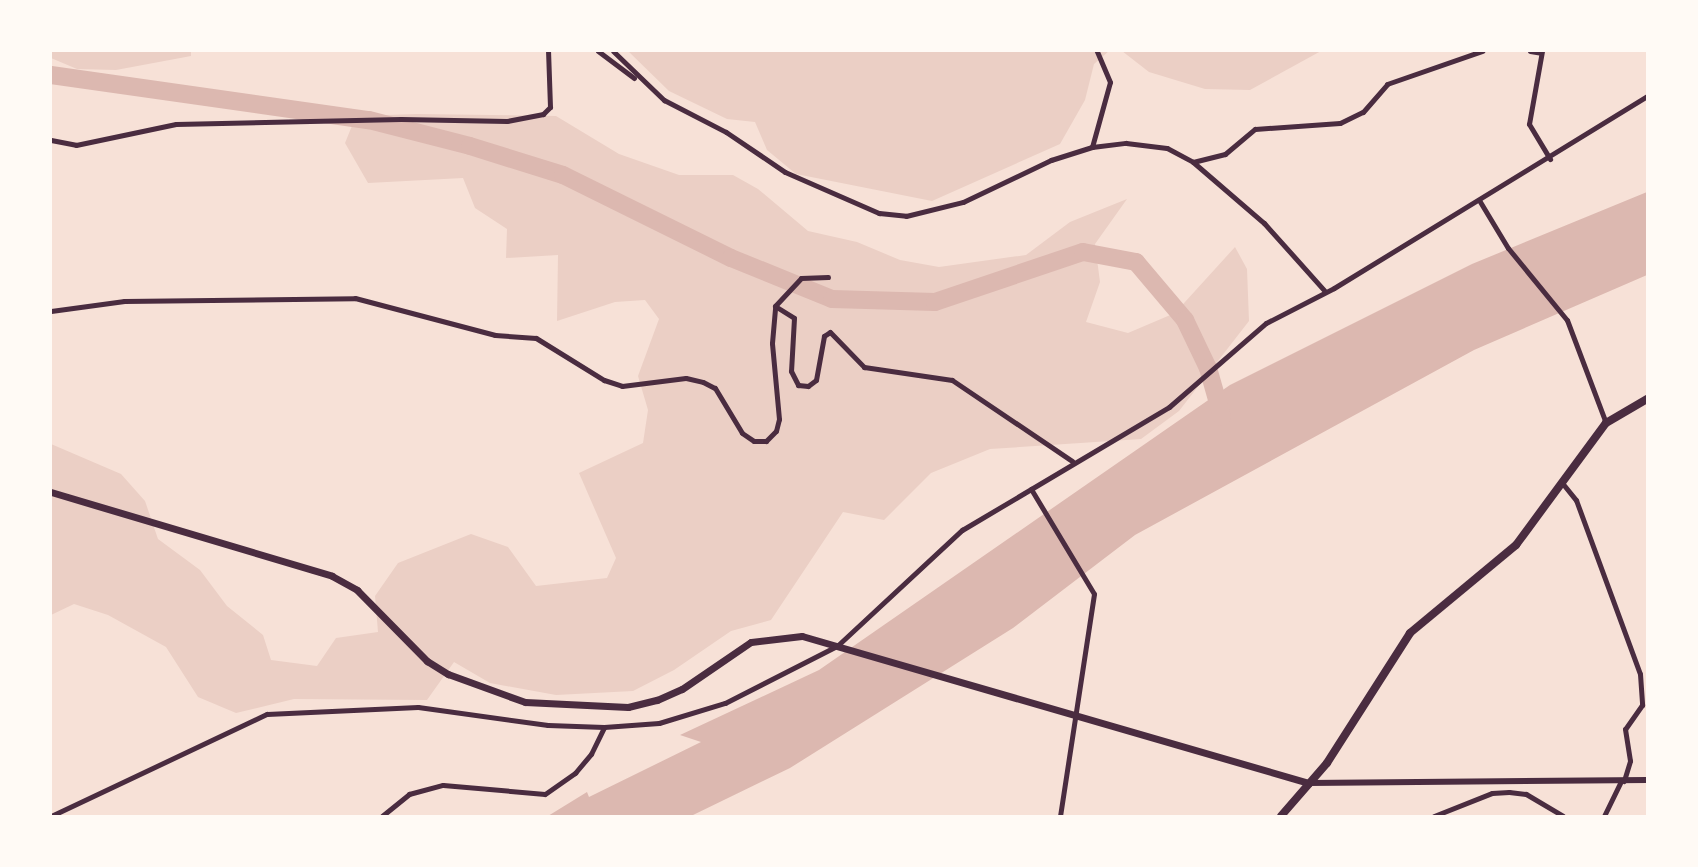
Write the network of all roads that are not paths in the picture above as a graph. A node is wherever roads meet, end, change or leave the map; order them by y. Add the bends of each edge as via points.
1 (598, 51) edge
2 (613, 51) edge
3 (1097, 51) edge
4 (1482, 51) edge
5 (1530, 51) edge
6 (1541, 52) edge
7 (547, 54) edge
8 (640, 81) junction
9 (1647, 96) edge
10 (51, 140) edge
11 (1092, 147) junction
12 (1550, 159) junction
13 (1193, 162) junction
14 (1479, 200) junction
15 (828, 276) dead end
16 (1324, 290) junction
17 (775, 306) junction
18 (51, 311) edge
19 (1647, 399) edge
20 (1606, 423) junction
21 (1072, 461) junction
22 (1563, 484) junction
23 (1031, 489) junction
24 (51, 492) edge
25 (837, 646) junction
26 (1072, 714) junction
27 (604, 727) junction
28 (1647, 780) edge
29 (1622, 781) junction
30 (1309, 783) junction
31 (51, 816) edge
32 (382, 816) edge
33 (1060, 816) edge
34 (1280, 816) edge
35 (1434, 816) edge
36 (1563, 816) edge
37 (1604, 816) edge

1 - 8 street
2 - 8 street
3 - 11 street via 1110,82
4 - 13 street via 1387,84 1363,112 1340,123 1255,129 1225,154
5 - 6 street
6 - 12 street via 1529,124
7 - 10 street via 550,107 543,114 507,121 176,124 76,145
8 - 11 street via 785,172 878,214 922,213 962,202
9 - 12 street
11 - 13 street via 1152,144
12 - 14 street
13 - 16 street via 1264,223
14 - 16 street
14 - 20 street via 1508,248 1562,316
15 - 17 street via 801,278
16 - 21 street via 1266,323 1169,407
17 - 18 street via 772,343 779,419 776,431 766,441 754,441 742,433 715,388 703,382 685,378 622,386 604,380 536,338 495,335 355,298 124,300
17 - 21 street via 794,318 791,371 798,385 808,386 816,380 824,336 830,332 864,367 952,380
19 - 20 main road
20 - 22 main road
21 - 23 street
22 - 29 street via 1576,500 1640,674 1642,705 1625,729 1630,761
22 - 30 main road via 1516,545 1410,633
23 - 25 street via 962,530
23 - 26 street via 1091,591 1088,650
24 - 25 main road via 332,576 357,590 427,661 448,674 525,702 628,707 682,689 751,642 771,636 802,636
25 - 26 main road
25 - 27 street via 724,703 659,723
26 - 30 main road
26 - 33 street
27 - 31 street via 548,725 418,707 267,714 201,741
27 - 32 street via 575,773 545,794 433,786 410,794
28 - 29 street
29 - 30 street
29 - 37 street
30 - 34 main road
35 - 36 street via 1492,793 1510,792 1525,794

